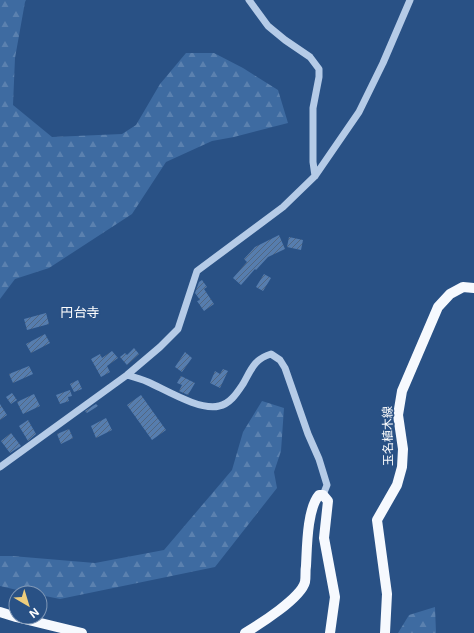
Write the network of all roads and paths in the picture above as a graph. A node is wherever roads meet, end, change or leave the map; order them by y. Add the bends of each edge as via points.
1 (249, 0) edge
2 (410, 0) edge
3 (315, 176) junction
4 (474, 288) edge
5 (127, 375) junction
6 (0, 467) edge
7 (323, 495) junction
8 (48, 625) edge
9 (82, 633) edge
10 (245, 633) edge
11 (330, 633) edge
12 (385, 633) edge

1 - 3 street via 268,26 310,58 319,69 313,108 312,162
2 - 3 street via 359,112
3 - 5 street via 283,207 197,271 178,329
4 - 12 main road, 玉名植木線 via 463,287 450,294 438,307 402,391 398,415 403,449 402,467 397,485 377,520 387,594
5 - 6 street
5 - 7 street via 187,400 206,406 219,406 237,394 256,362 271,354 280,360 284,368 319,459 327,485
7 - 10 main road via 318,495 314,500 308,526 305,582 294,598
7 - 11 main road via 328,501 324,538 335,597
8 - 9 main road

